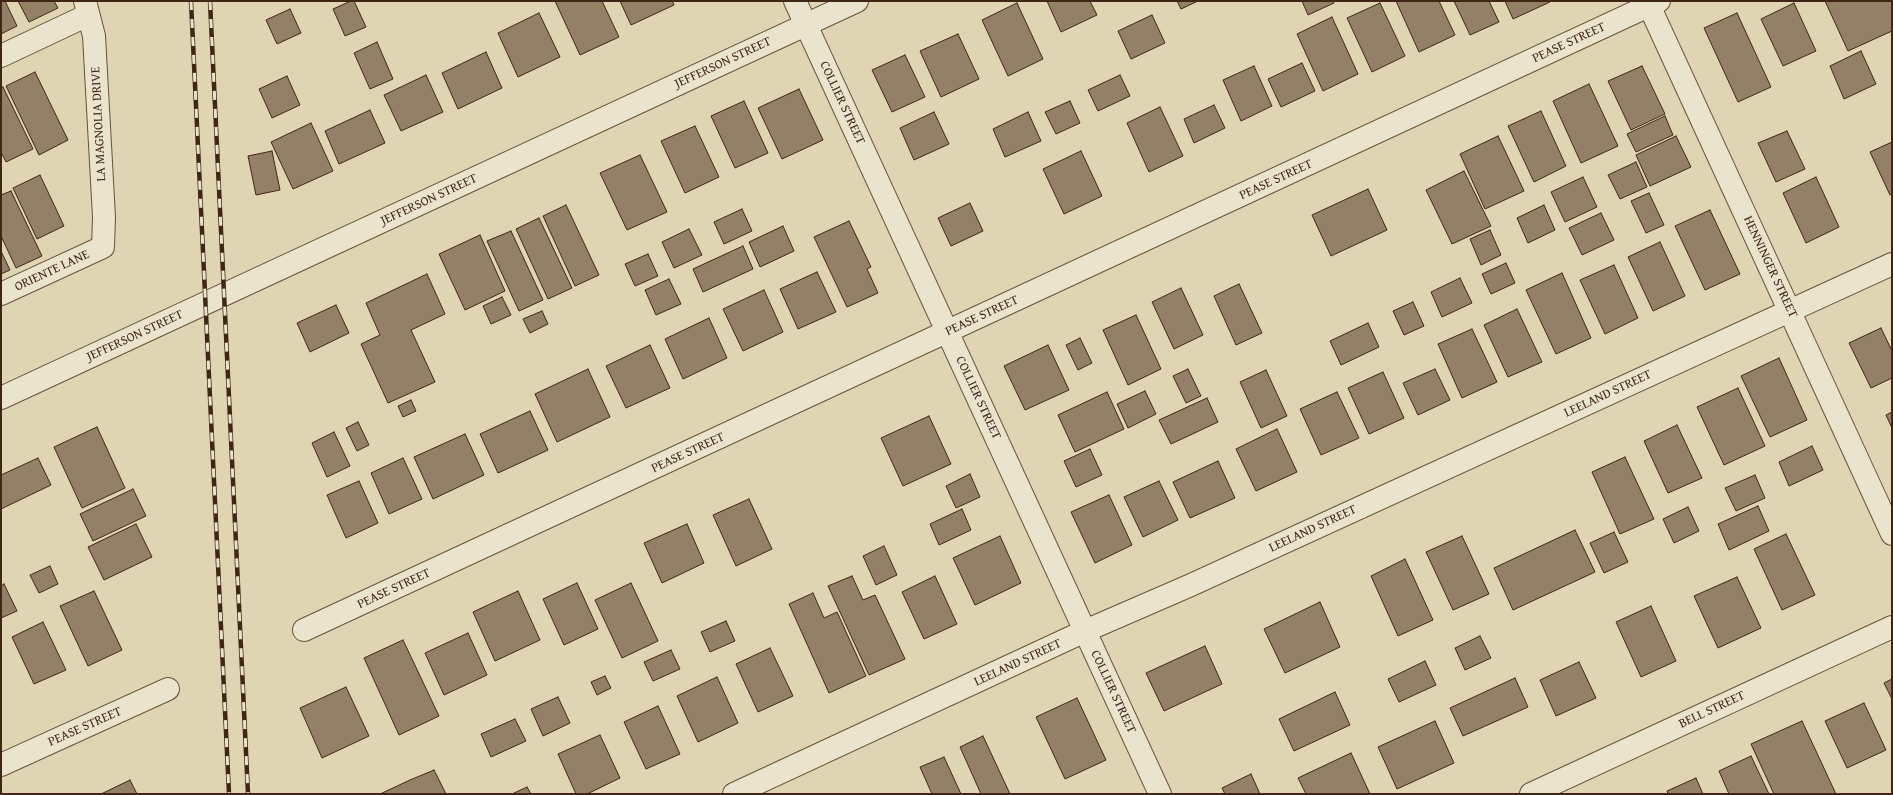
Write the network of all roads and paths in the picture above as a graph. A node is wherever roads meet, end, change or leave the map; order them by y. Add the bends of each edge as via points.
1 (795, 1) edge
2 (857, 1) edge
3 (1652, 3) edge
4 (86, 8) edge
5 (806, 25) junction
6 (1, 56) edge
7 (103, 247) joint
8 (1892, 264) edge
9 (1, 294) edge
10 (1790, 310) junction
11 (948, 332) junction
12 (1, 398) edge
13 (1892, 534) edge
14 (1892, 627) edge
15 (304, 630) dead end
16 (1085, 632) junction
17 (168, 689) dead end
18 (1, 765) edge
19 (734, 794) edge
20 (1160, 794) edge
21 (1531, 794) edge

1 - 5 street, COLLIER STREET
2 - 5 street, JEFFERSON STREET
3 - 10 street, HENNINGER STREET
3 - 11 street, PEASE STREET
4 - 6 street
4 - 7 street, LA MAGNOLIA DRIVE via 94,44 104,216
5 - 11 street, COLLIER STREET
5 - 12 street, JEFFERSON STREET
7 - 9 street, ORIENTE LANE
8 - 10 street, LEELAND STREET
10 - 13 street, HENNINGER STREET
10 - 16 street, LEELAND STREET
11 - 15 street, PEASE STREET
11 - 16 street, COLLIER STREET
14 - 21 street, BELL STREET
16 - 19 street, LEELAND STREET
16 - 20 street, COLLIER STREET
17 - 18 street, PEASE STREET

